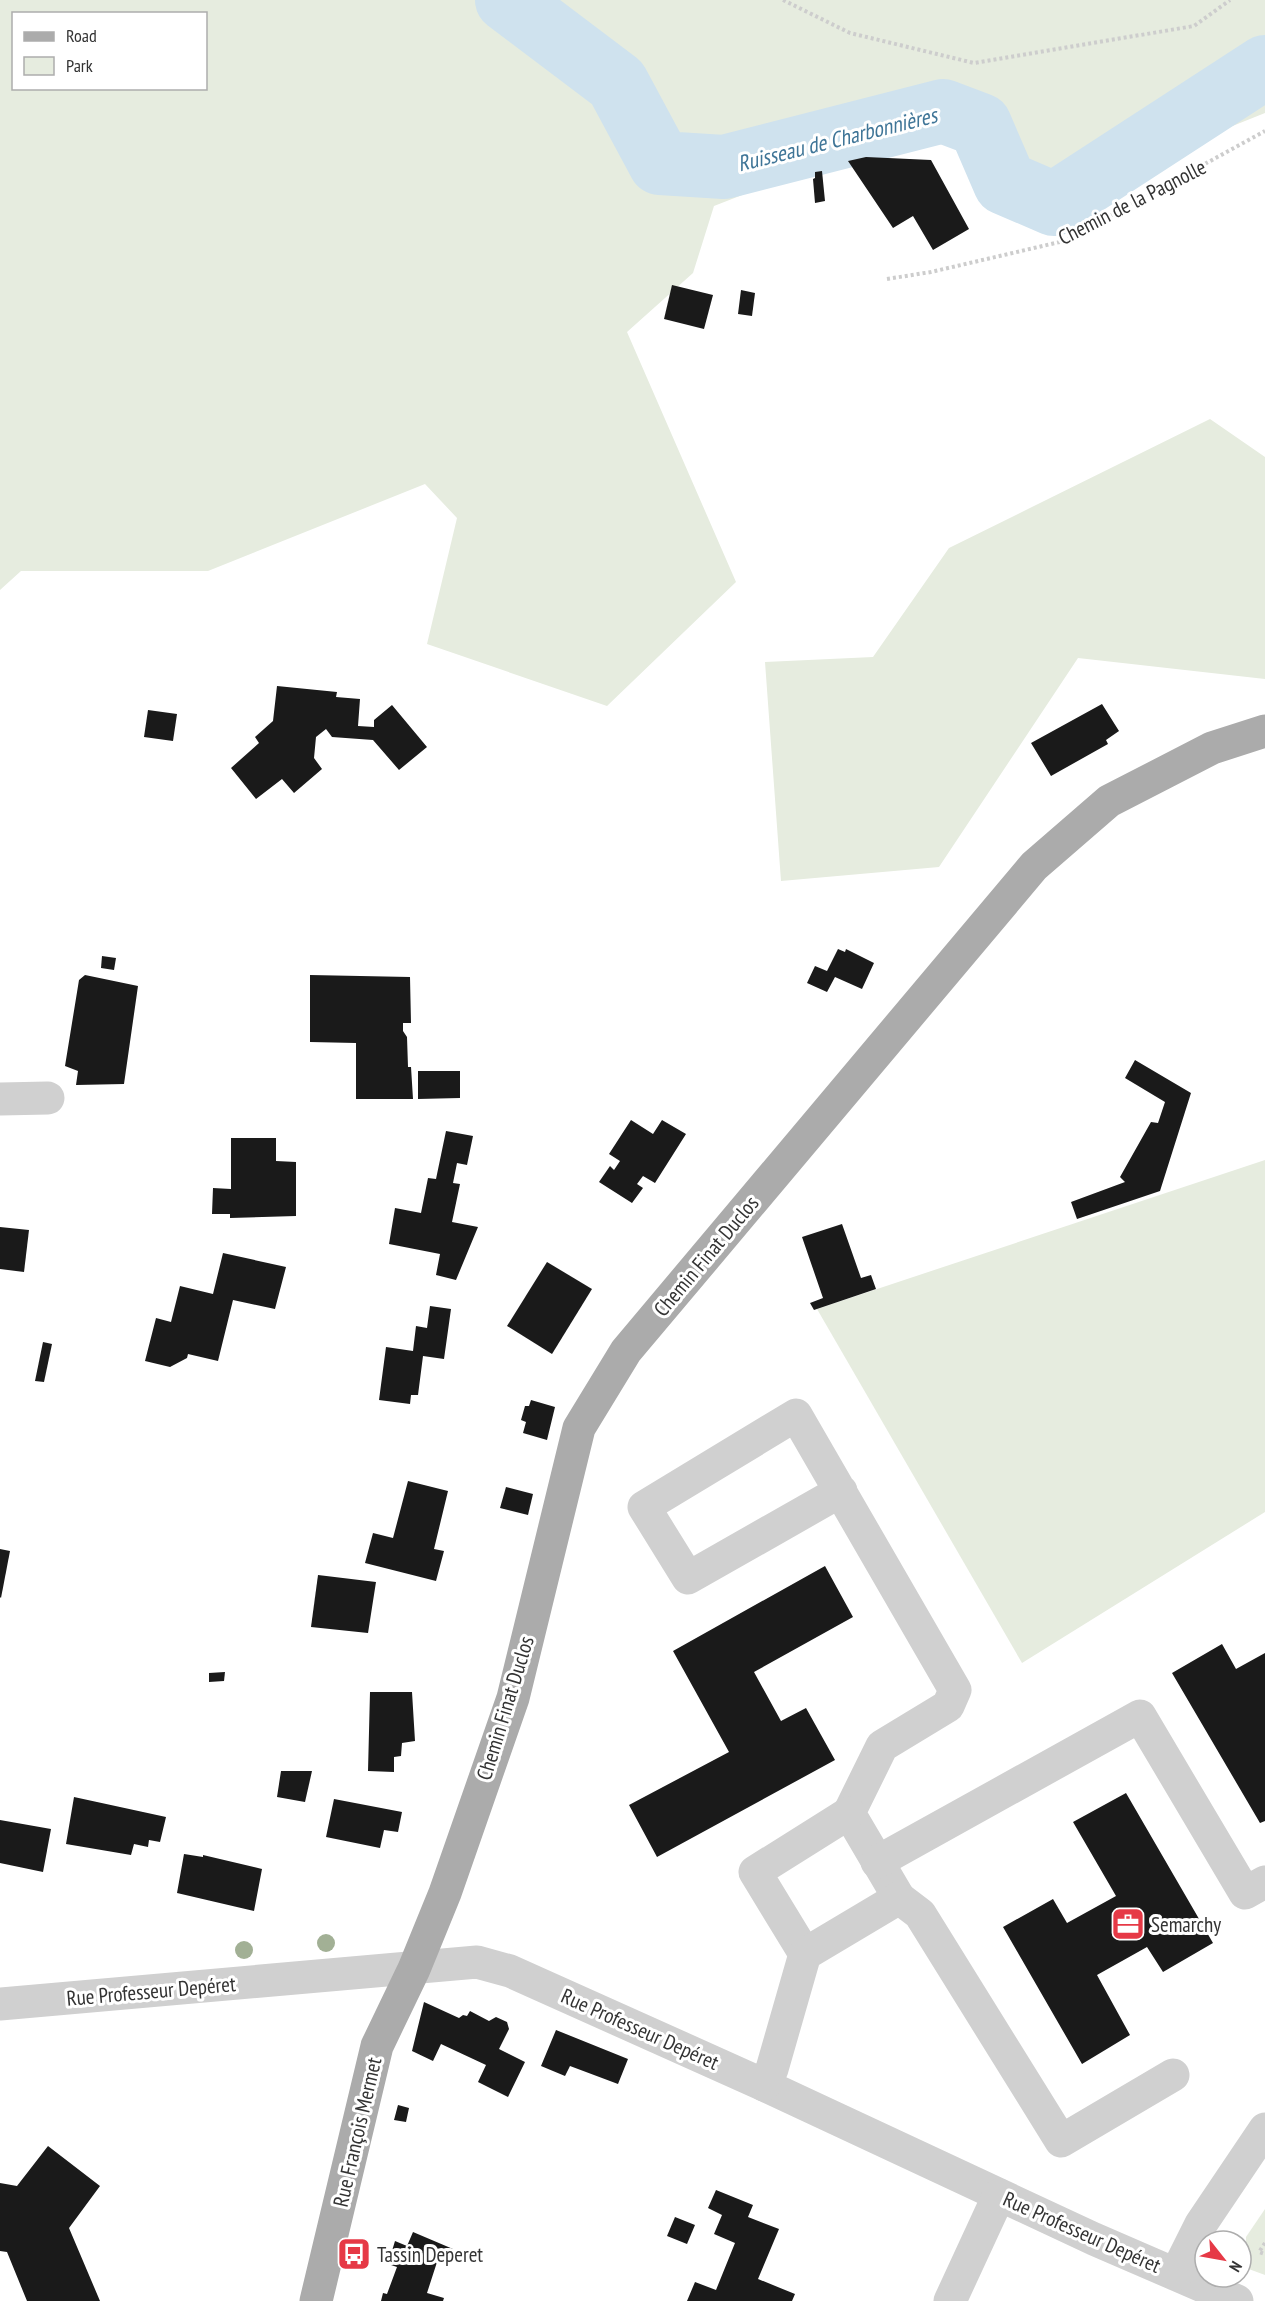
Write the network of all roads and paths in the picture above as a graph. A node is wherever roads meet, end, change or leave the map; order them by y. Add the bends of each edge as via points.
1 (783, 0) edge
2 (1230, 0) edge
3 (1265, 131) edge
4 (887, 279) dead end
5 (1265, 731) edge
6 (48, 1098) dead end
7 (0, 1099) edge
8 (841, 1491) junction
9 (849, 1813) junction
10 (878, 1862) junction
11 (1265, 1882) edge
12 (899, 1898) junction
13 (805, 1954) junction
14 (414, 1969) junction
15 (0, 2004) edge
16 (1173, 2075) dead end
17 (764, 2085) junction
18 (1265, 2129) edge
19 (999, 2195) junction
20 (1265, 2244) edge
21 (1265, 2254) edge
22 (1176, 2274) junction
23 (316, 2301) edge
24 (950, 2301) edge
25 (1238, 2301) edge

1 - 2 path via 850,33 974,63 1194,26
3 - 4 path, Chemin de la Pagnolle via 1064,241
5 - 14 main road, Chemin Finat Duclos via 1212,748 1109,801 1034,866 626,1351 579,1428 513,1698 445,1893
6 - 7 street
8 - 8 street via 796,1416 644,1507 688,1578
8 - 9 street via 955,1690 948,1706 882,1746
9 - 10 street
9 - 13 street via 755,1872
10 - 11 street via 1140,1716 1245,1893
10 - 12 street
12 - 13 street
12 - 16 street via 920,1914 1061,2141
13 - 17 street
14 - 15 street, Rue Professeur Depéret
14 - 17 street, Rue Professeur Depéret via 477,1962 510,1971
14 - 23 main road, Rue François Mermet via 377,2046
17 - 19 street, Rue Professeur Depéret
18 - 22 street via 1201,2224
19 - 22 street, Rue Professeur Depéret
19 - 24 street
20 - 21 path via 1259,2252
22 - 25 street, Rue Professeur Depéret

